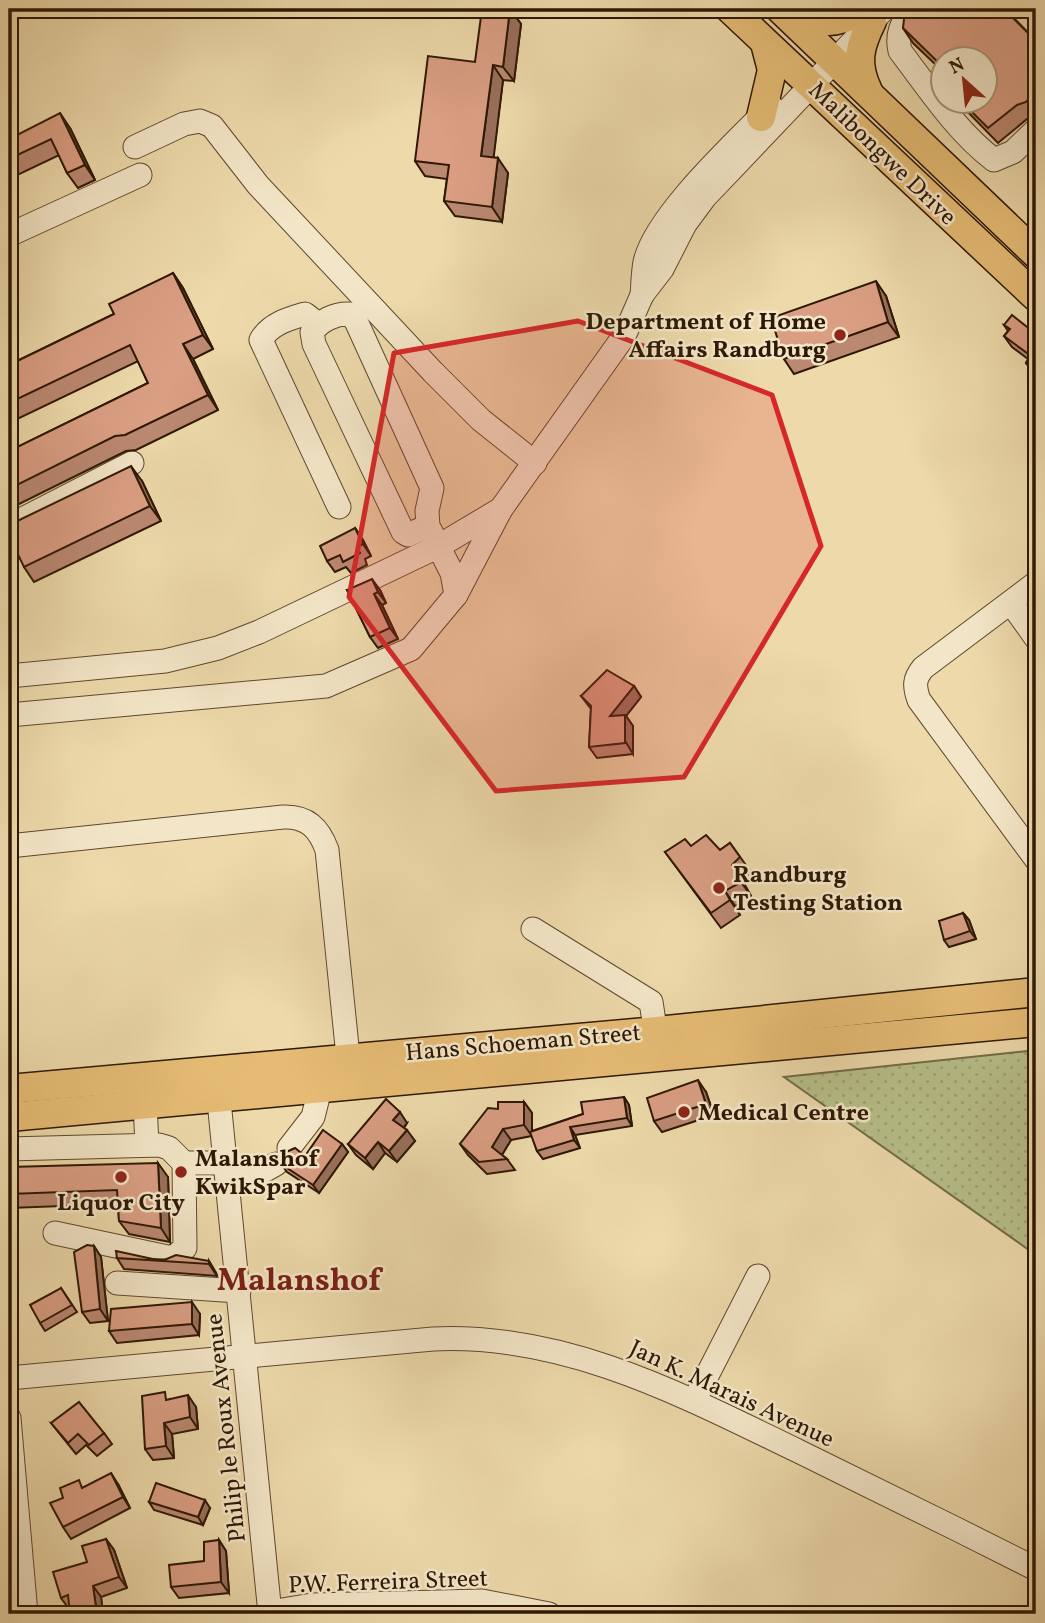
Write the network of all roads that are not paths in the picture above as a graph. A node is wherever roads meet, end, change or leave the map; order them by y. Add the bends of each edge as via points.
1 (730, 9) edge
2 (912, 9) edge
3 (782, 11) edge
4 (872, 12) edge
5 (765, 43) junction
6 (829, 55) junction
7 (806, 80) junction
8 (869, 93) junction
9 (761, 117) junction
10 (1036, 131) edge
11 (135, 147) dead end
12 (140, 175) dead end
13 (9, 235) edge
14 (1036, 254) edge
15 (642, 295) junction
16 (1036, 297) edge
17 (318, 324) junction
18 (132, 463) edge
19 (535, 463) junction
20 (340, 507) dead end
21 (501, 509) junction
22 (9, 526) edge
23 (433, 536) junction
24 (1036, 583) edge
25 (456, 595) junction
26 (1011, 603) junction
27 (1036, 638) edge
28 (9, 676) edge
29 (9, 715) edge
30 (9, 846) edge
31 (1036, 859) edge
32 (533, 929) dead end
33 (1036, 992) edge
34 (1036, 1022) edge
35 (658, 1044) junction
36 (216, 1069) junction
37 (350, 1072) junction
38 (320, 1088) junction
39 (9, 1089) edge
40 (219, 1097) junction
41 (145, 1104) junction
42 (9, 1117) edge
43 (147, 1145) junction
44 (9, 1149) edge
45 (184, 1163) junction
46 (226, 1170) junction
47 (55, 1233) dead end
48 (758, 1276) dead end
49 (117, 1283) dead end
50 (239, 1291) junction
51 (245, 1358) junction
52 (9, 1378) edge
53 (694, 1401) junction
54 (9, 1418) edge
55 (1036, 1569) edge
56 (270, 1613) edge
57 (26, 1614) edge
58 (549, 1614) edge

1 - 5 main road, Malibongwe Drive
2 - 10 street via 900,28 900,51 948,116 985,154 1003,159
3 - 4 main road via 824,23
3 - 6 main road, Malibongwe Drive
4 - 6 street
4 - 8 main road via 858,60
5 - 7 main road, Malibongwe Drive
5 - 9 main road via 772,70
6 - 7 street
6 - 8 main road, Malibongwe Drive
7 - 9 street
7 - 15 street via 705,197
7 - 16 main road, Malibongwe Drive
8 - 14 main road, Malibongwe Drive
9 - 15 street via 689,191 664,226 645,260
11 - 19 street via 184,124 200,121 212,126 258,186 433,372 481,420
12 - 13 street
15 - 19 street via 624,337
17 - 20 street via 305,314 288,319 261,340
17 - 23 street via 312,332 313,344 403,532
17 - 23 street via 342,313 356,321 432,488 426,511
18 - 22 street
19 - 21 street
21 - 23 street
21 - 25 street
23 - 25 street via 452,573
23 - 28 street via 259,632 218,648 165,661
24 - 26 street
25 - 29 street via 411,649 326,686
26 - 27 street
26 - 31 street via 923,668 914,688
30 - 37 street via 283,817 312,824 327,850
32 - 35 street via 646,998 654,1007
33 - 35 main road, Hans Schoeman Street
34 - 35 main road, Hans Schoeman Street
35 - 37 main road, Hans Schoeman Street
36 - 37 main road, Hans Schoeman Street
36 - 39 main road, Hans Schoeman Street
36 - 40 street, Philip le Roux Avenue
37 - 38 main road, Hans Schoeman Street
38 - 40 main road, Hans Schoeman Street
38 - 46 street via 313,1118 283,1156 251,1178
40 - 41 main road, Hans Schoeman Street
40 - 46 street, Philip le Roux Avenue
41 - 42 main road, Hans Schoeman Street
41 - 43 street
43 - 44 street
43 - 45 street via 169,1147
45 - 46 street
45 - 47 street via 185,1248 179,1255 163,1258
46 - 50 street, Philip le Roux Avenue
48 - 53 street
49 - 50 street
50 - 51 street, Philip le Roux Avenue
51 - 52 street, Jan K. Marais Avenue
51 - 53 street, Jan K. Marais Avenue via 473,1337 601,1363
51 - 56 street, Philip le Roux Avenue
53 - 55 street, Jan K. Marais Avenue
54 - 57 street
56 - 58 street, P.W. Ferreira Street via 312,1605 482,1601

